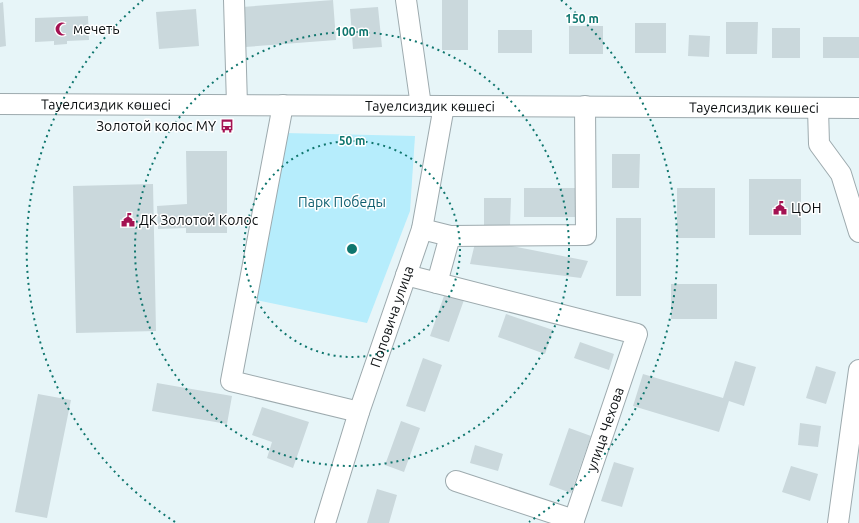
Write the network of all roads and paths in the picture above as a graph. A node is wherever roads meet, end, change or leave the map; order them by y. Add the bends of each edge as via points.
1 (234, 0) edge
2 (406, 0) edge
3 (0, 104) edge
4 (237, 105) junction
5 (283, 105) junction
6 (421, 106) junction
7 (444, 106) junction
8 (585, 106) junction
9 (818, 108) junction
10 (859, 108) edge
11 (422, 229) junction
12 (859, 232) edge
13 (450, 236) junction
14 (406, 275) junction
15 (437, 283) junction
16 (859, 370) edge
17 (359, 412) junction
18 (456, 481) dead end
19 (851, 492) edge
20 (574, 521) edge
21 (325, 523) edge
22 (838, 523) edge

1 - 4 street
2 - 6 street
3 - 4 street, Тауелсиздик көшесі
4 - 5 street, Тауелсиздик көшесі
5 - 6 street, Тауелсиздик көшесі
5 - 17 street via 231,381
6 - 7 street, Тауелсиздик көшесі
7 - 8 street, Тауелсиздик көшесі
7 - 11 street, Поповича улица
8 - 9 street, Тауелсиздик көшесі
8 - 13 street via 586,235
9 - 10 street, Тауелсиздик көшесі
9 - 12 street via 819,144 841,174
11 - 13 street
11 - 14 street, Поповича улица
13 - 15 street
14 - 15 street
14 - 17 street, Поповича улица
15 - 20 street, улица Чехова via 636,334
16 - 19 street
17 - 21 street, Поповича улица
18 - 20 street
19 - 22 street

